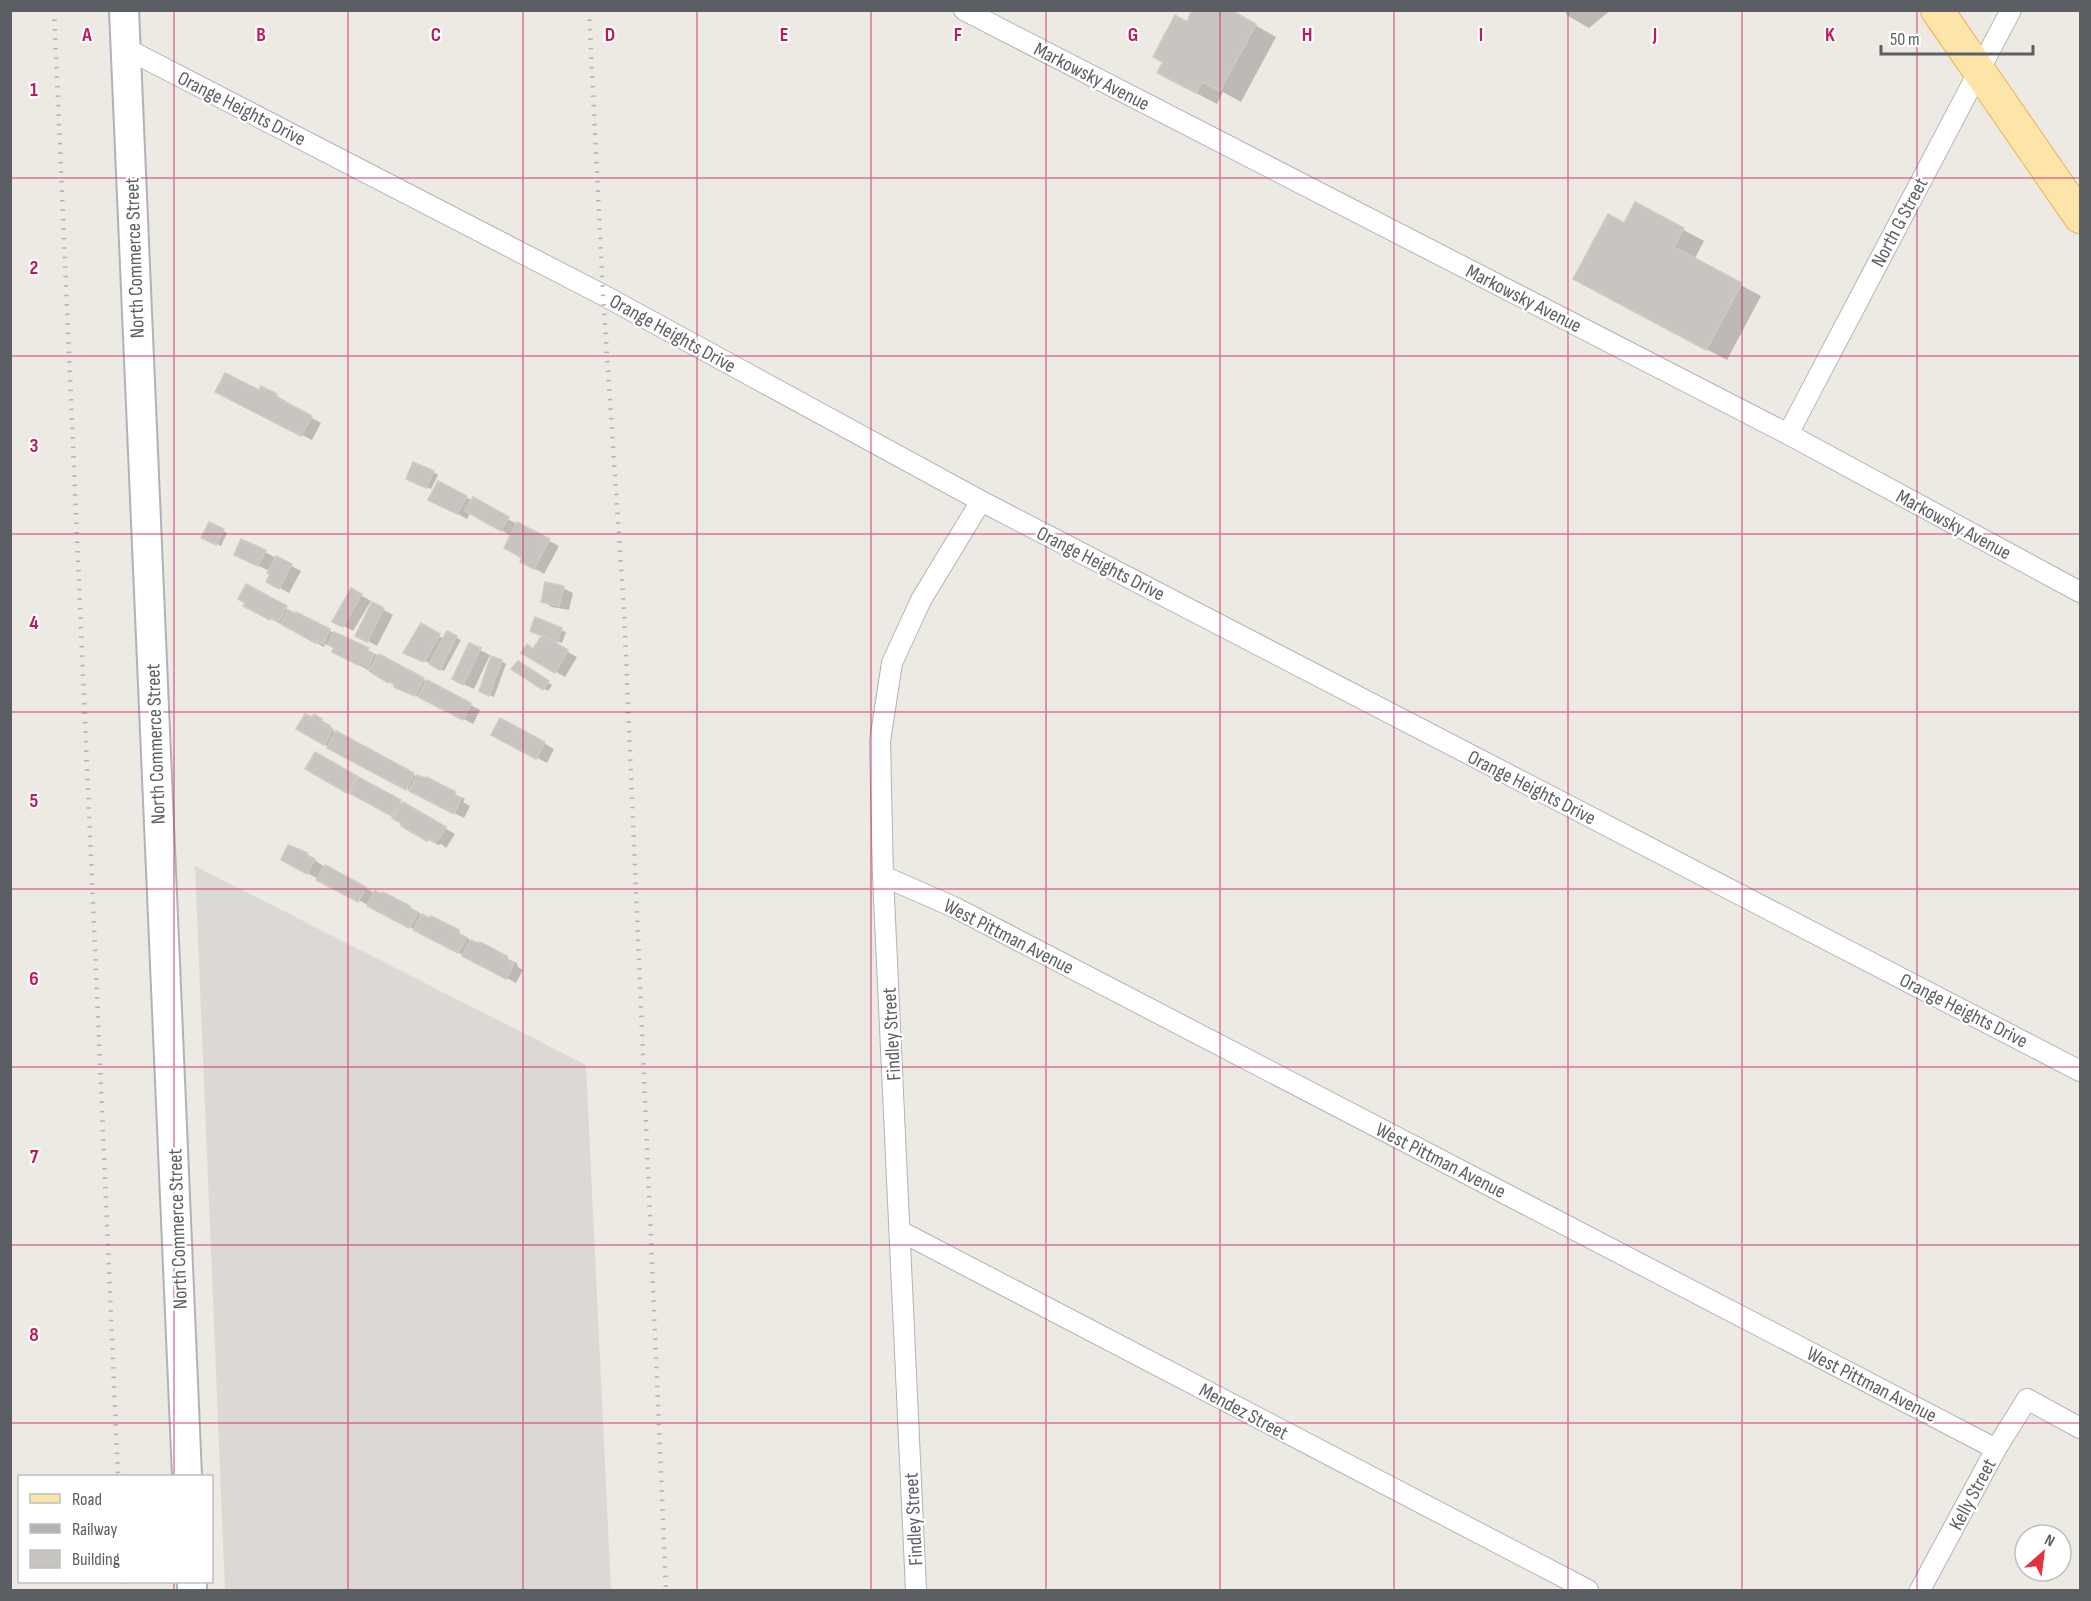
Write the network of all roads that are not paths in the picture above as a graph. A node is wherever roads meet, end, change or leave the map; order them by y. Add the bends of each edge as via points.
1 (124, 10) edge
2 (964, 10) edge
3 (1937, 10) edge
4 (2011, 10) edge
5 (125, 48) junction
6 (1980, 71) junction
7 (2080, 217) edge
8 (1788, 434) junction
9 (981, 501) junction
10 (2080, 592) edge
11 (883, 876) junction
12 (2080, 1071) edge
13 (900, 1231) junction
14 (2080, 1428) edge
15 (1996, 1449) junction
16 (187, 1475) edge
17 (916, 1590) edge
18 (1588, 1590) edge
19 (1920, 1590) edge

1 - 5 main road, North Commerce Street
2 - 8 street, Markowsky Avenue
3 - 6 main road
4 - 6 street, North G Street
5 - 9 street, Orange Heights Drive via 603,295
5 - 16 main road, North Commerce Street
6 - 7 main road
6 - 8 street, North G Street
8 - 10 street, Markowsky Avenue
9 - 11 street, Findley Street via 921,600 892,663 880,741
9 - 12 street, Orange Heights Drive
11 - 13 street, Findley Street
11 - 15 street, West Pittman Avenue via 956,908
13 - 17 street, Findley Street
13 - 18 street, Mendez Street
14 - 15 street, Kelly Street via 2027,1399
15 - 19 street, Kelly Street

